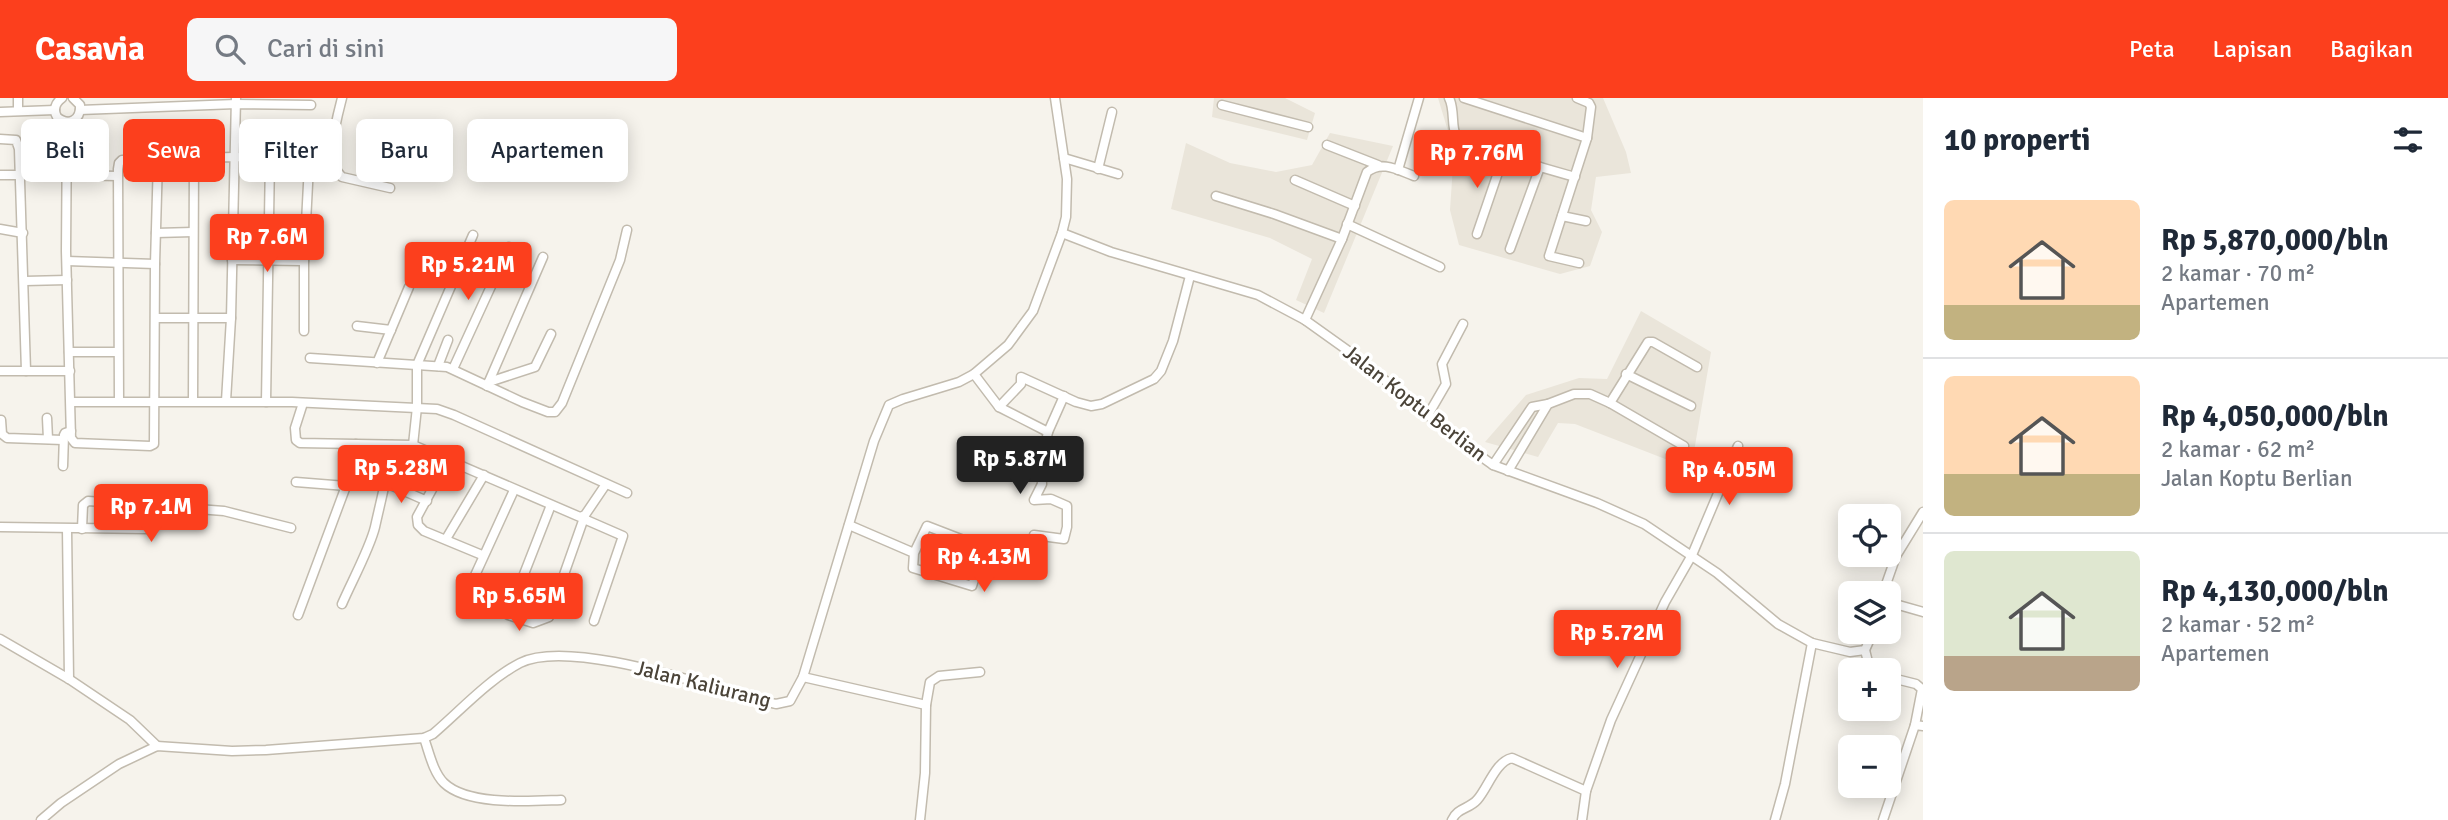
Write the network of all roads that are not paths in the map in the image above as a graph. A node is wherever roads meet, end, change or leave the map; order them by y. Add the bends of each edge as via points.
1 (18, 98) edge
2 (62, 98) edge
3 (73, 98) edge
4 (119, 98) edge
5 (342, 98) edge
6 (1055, 98) edge
7 (1242, 98) edge
8 (1419, 98) edge
9 (1449, 98) edge
10 (1464, 98) edge
11 (1577, 98) edge
12 (236, 101) edge
13 (274, 101) edge
14 (162, 102) edge
15 (311, 105) dead end
16 (1222, 105) dead end
17 (119, 109) junction
18 (1240, 109) junction
19 (18, 110) junction
20 (55, 110) junction
21 (80, 110) junction
22 (0, 111) edge
23 (1112, 112) dead end
24 (60, 119) edge
25 (76, 119) edge
26 (1308, 127) dead end
27 (1587, 138) junction
28 (0, 139) edge
29 (1327, 145) dead end
30 (1504, 155) junction
31 (225, 157) edge
32 (233, 157) junction
33 (239, 157) edge
34 (1064, 158) junction
35 (123, 160) edge
36 (1378, 165) junction
37 (1540, 167) junction
38 (1098, 169) junction
39 (20, 170) junction
40 (1398, 170) junction
41 (1118, 174) dead end
42 (0, 175) edge
43 (109, 175) edge
44 (118, 176) junction
45 (1414, 176) dead end
46 (1575, 177) junction
47 (1295, 180) dead end
48 (66, 182) edge
49 (157, 182) edge
50 (194, 182) edge
51 (270, 182) edge
52 (308, 182) edge
53 (390, 188) dead end
54 (1216, 196) dead end
55 (1355, 206) junction
56 (1562, 216) junction
57 (1586, 221) dead end
58 (1347, 225) junction
59 (0, 229) edge
60 (627, 230) dead end
61 (193, 232) junction
62 (23, 233) junction
63 (156, 233) junction
64 (1062, 233) junction
65 (1477, 234) dead end
66 (473, 235) dead end
67 (1342, 239) junction
68 (509, 247) dead end
69 (1510, 249) dead end
70 (543, 257) dead end
71 (232, 260) junction
72 (268, 260) junction
73 (66, 261) junction
74 (304, 261) junction
75 (118, 262) junction
76 (1578, 263) dead end
77 (155, 264) junction
78 (1440, 267) dead end
79 (1190, 276) junction
80 (67, 280) junction
81 (25, 281) junction
82 (409, 287) dead end
83 (156, 317) junction
84 (192, 318) junction
85 (231, 318) junction
86 (1306, 320) junction
87 (1463, 324) dead end
88 (357, 326) dead end
89 (391, 330) junction
90 (304, 331) dead end
91 (551, 334) dead end
92 (448, 340) dead end
93 (69, 352) junction
94 (118, 352) junction
95 (310, 358) dead end
96 (377, 363) junction
97 (417, 365) junction
98 (438, 366) junction
99 (1697, 367) dead end
100 (453, 369) junction
101 (0, 371) edge
102 (26, 371) junction
103 (70, 371) junction
104 (974, 374) junction
105 (1626, 374) junction
106 (488, 384) junction
107 (1064, 396) junction
108 (119, 400) junction
109 (71, 401) junction
110 (155, 401) junction
111 (193, 401) junction
112 (226, 401) junction
113 (265, 402) junction
114 (303, 403) junction
115 (1610, 403) junction
116 (1548, 404) junction
117 (1691, 406) dead end
118 (417, 407) junction
119 (999, 407) junction
120 (1428, 415) junction
121 (47, 418) dead end
122 (1, 420) edge
123 (71, 431) junction
124 (1048, 432) junction
125 (48, 439) junction
126 (63, 440) junction
127 (356, 444) junction
128 (392, 445) junction
129 (413, 445) junction
130 (1684, 446) dead end
131 (1738, 446) dead end
132 (448, 460) junction
133 (1493, 465) junction
134 (63, 466) dead end
135 (1508, 471) junction
136 (484, 475) junction
137 (296, 482) dead end
138 (386, 483) junction
139 (606, 484) junction
140 (346, 486) junction
141 (514, 490) junction
142 (627, 493) dead end
143 (427, 500) junction
144 (551, 505) junction
145 (158, 506) junction
146 (1923, 512) edge
147 (585, 517) junction
148 (849, 525) junction
149 (0, 527) edge
150 (291, 528) dead end
151 (67, 529) junction
152 (82, 529) junction
153 (1034, 535) dead end
154 (446, 539) junction
155 (914, 553) junction
156 (482, 555) junction
157 (1692, 555) junction
158 (1887, 581) edge
159 (472, 582) dead end
160 (342, 604) dead end
161 (1901, 606) edge
162 (1923, 612) edge
163 (298, 615) dead end
164 (594, 621) dead end
165 (0, 639) edge
166 (1812, 643) junction
167 (1868, 644) edge
168 (1865, 650) junction
169 (1867, 658) edge
170 (980, 673) dead end
171 (803, 677) junction
172 (69, 679) junction
173 (1901, 680) edge
174 (926, 705) junction
175 (1919, 726) edge
176 (424, 738) junction
177 (158, 746) junction
178 (1586, 791) junction
179 (561, 800) dead end
180 (41, 820) edge
181 (920, 820) edge
182 (1452, 820) edge
183 (1582, 820) edge
184 (1775, 820) edge
185 (1883, 820) edge

1 - 19 street
2 - 20 street
3 - 21 street
4 - 17 street
5 - 53 street via 334,140 338,173
6 - 34 street, Jalan Kaliurang
7 - 18 street
8 - 40 street
9 - 30 street via 1457,136
10 - 27 street
11 - 27 street via 1591,107
12 - 13 street
12 - 14 street
12 - 32 street
13 - 15 street
14 - 17 street
16 - 18 street
17 - 21 street
18 - 26 street
19 - 20 street
19 - 22 street
20 - 24 street
21 - 25 street
23 - 38 street
27 - 46 street
28 - 39 street via 17,142
29 - 36 street
30 - 37 street
30 - 65 street
31 - 32 street
32 - 33 street
32 - 71 street
34 - 38 street
34 - 64 street, Jalan Kaliurang via 1067,204
35 - 44 street via 118,163
36 - 40 street
36 - 55 street via 1365,176
37 - 46 street
37 - 69 street
38 - 41 street
39 - 42 street
39 - 62 street
40 - 45 street
43 - 44 street
44 - 75 street
46 - 56 street
47 - 55 street
48 - 73 street
49 - 63 street
50 - 61 street
51 - 72 street
52 - 74 street
54 - 67 street
55 - 58 street
56 - 57 street
56 - 76 street via 1549,256
58 - 67 street
58 - 78 street
59 - 62 street
60 - 106 street via 620,260 559,409 538,408
61 - 63 street
61 - 84 street
62 - 81 street
63 - 77 street
64 - 79 street, Jalan Koptu Berlian
64 - 104 street, Jalan Kaliurang via 1033,312 1007,345
66 - 97 street
67 - 86 street
68 - 100 street
70 - 106 street
71 - 72 street
71 - 85 street
72 - 74 street
72 - 113 street
73 - 75 street
73 - 80 street
74 - 90 street
75 - 77 street
75 - 94 street
77 - 83 street
79 - 86 street, Jalan Koptu Berlian via 1258,295
79 - 107 street via 1173,341 1157,377 1097,406
80 - 81 street
80 - 93 street
81 - 102 street
82 - 89 street
83 - 84 street
83 - 110 street
84 - 85 street
84 - 111 street
85 - 112 street
86 - 120 street, Jalan Koptu Berlian
87 - 120 street via 1442,364 1446,384
88 - 89 street
89 - 96 street
91 - 106 street via 535,367
92 - 98 street
93 - 94 street
93 - 103 street
94 - 108 street
95 - 96 street
96 - 97 street
97 - 98 street
97 - 118 street
98 - 100 street
99 - 105 street via 1651,341
100 - 106 street
101 - 102 street
102 - 103 street
103 - 109 street
104 - 119 street
104 - 148 street, Jalan Kaliurang via 889,405
105 - 115 street
105 - 117 street
107 - 119 street via 1021,377 1021,384
107 - 124 street
108 - 109 street
108 - 110 street
109 - 123 street
110 - 111 street
110 - 123 street via 152,446 77,444
111 - 112 street
112 - 113 street
113 - 114 street
114 - 118 street
114 - 127 street via 295,428 298,442
115 - 116 street via 1590,394 1574,394
115 - 130 street
116 - 133 street via 1532,407
116 - 135 street
118 - 129 street
118 - 139 street via 454,415
119 - 124 street
120 - 133 street, Jalan Koptu Berlian
121 - 125 street
122 - 125 street via 5,438
123 - 126 street
124 - 153 street via 1042,484 1034,500 1051,499 1067,506 1067,527 1064,539
125 - 126 street
126 - 134 street
127 - 128 street
127 - 140 street
128 - 129 street
128 - 138 street
129 - 132 street
131 - 157 street
132 - 136 street
132 - 143 street
133 - 135 street, Jalan Koptu Berlian
135 - 157 street, Jalan Koptu Berlian via 1622,513
136 - 141 street
136 - 154 street
137 - 140 street
138 - 143 street
138 - 160 street via 375,528
139 - 142 street
139 - 147 street
140 - 163 street
141 - 144 street
141 - 156 street
143 - 154 street via 417,517 418,525
144 - 147 street
144 - 147 street via 508,615 534,623 549,617
145 - 150 street via 224,510
145 - 152 street via 151,529
145 - 152 street via 84,502
146 - 158 street via 1896,556
147 - 164 street via 624,536
148 - 155 street
148 - 171 street, Jalan Kaliurang
149 - 151 street
151 - 152 street
151 - 172 street
154 - 156 street
155 - 155 street via 914,568 972,586 984,548 927,526
156 - 159 street
157 - 166 street, Jalan Koptu Berlian via 1778,624
157 - 178 street via 1632,673
161 - 162 street
165 - 172 street
166 - 168 street, Jalan Koptu Berlian via 1850,652
166 - 184 street
167 - 168 street
168 - 169 street
170 - 174 street via 935,678
171 - 174 street
171 - 176 street, Jalan Kaliurang via 793,699 780,704 607,661 545,656 521,663 497,678
172 - 177 street via 130,720
173 - 175 street via 1922,689
174 - 181 street
175 - 185 street
176 - 177 street via 255,750
176 - 179 street via 439,777 453,789 497,800
177 - 180 street via 118,764
178 - 182 street via 1506,759 1476,802 1455,812
178 - 183 street

